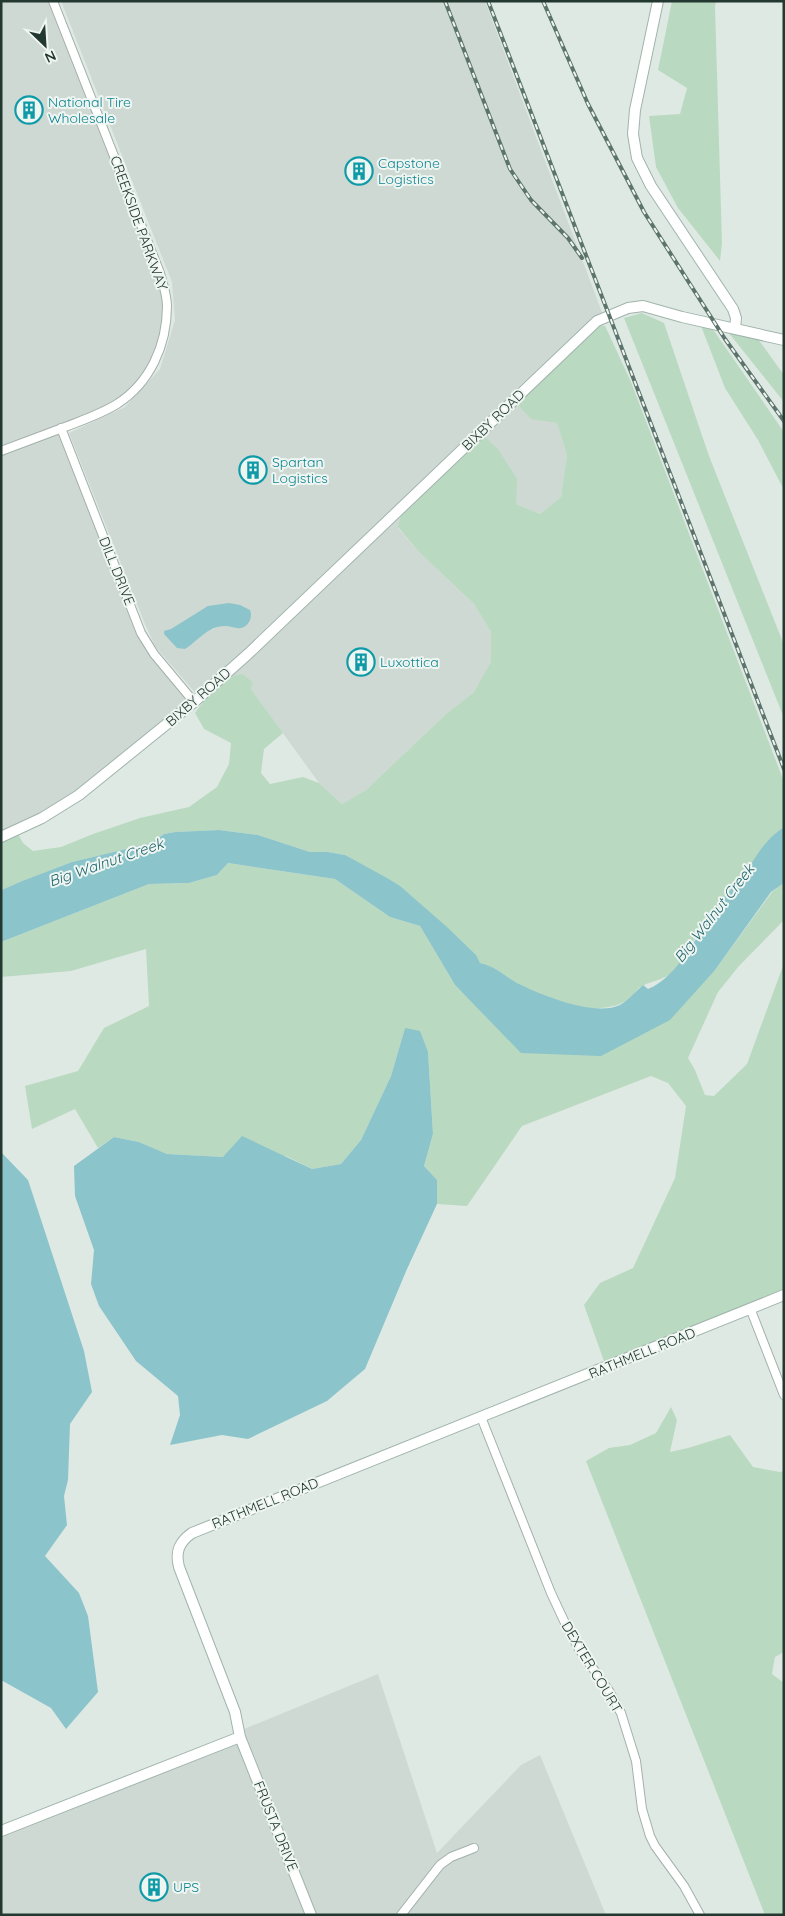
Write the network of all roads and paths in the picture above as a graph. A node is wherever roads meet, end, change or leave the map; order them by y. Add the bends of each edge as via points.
1 (53, 1) edge
2 (658, 1) edge
3 (735, 329) junction
4 (784, 340) edge
5 (61, 428) junction
6 (1, 451) edge
7 (194, 702) junction
8 (1, 837) edge
9 (784, 1295) edge
10 (750, 1308) junction
11 (784, 1395) edge
12 (481, 1417) junction
13 (240, 1737) junction
14 (1, 1831) edge
15 (474, 1848) dead end
16 (311, 1915) edge
17 (401, 1915) edge
18 (700, 1915) edge

1 - 5 street, CREEKSIDE PARKWAY via 160,273 167,305 166,328 160,350 137,387 103,412
2 - 3 street via 635,110 635,151 650,186 733,309
3 - 4 street, BIXBY ROAD
3 - 7 street, BIXBY ROAD via 643,306 628,308 597,321
5 - 6 street, CREEKSIDE PARKWAY
5 - 7 street, DILL DRIVE via 141,633
7 - 8 street, BIXBY ROAD via 74,799
9 - 10 street, RATHMELL ROAD
10 - 11 street
10 - 12 street, RATHMELL ROAD
12 - 13 street, RATHMELL ROAD via 192,1532 181,1541 176,1554 179,1567 235,1712
12 - 18 street, DEXTER COURT via 565,1623 621,1714 636,1760 642,1810 650,1836
13 - 14 street
13 - 16 street, FRUSTA DRIVE
15 - 17 street via 440,1865

